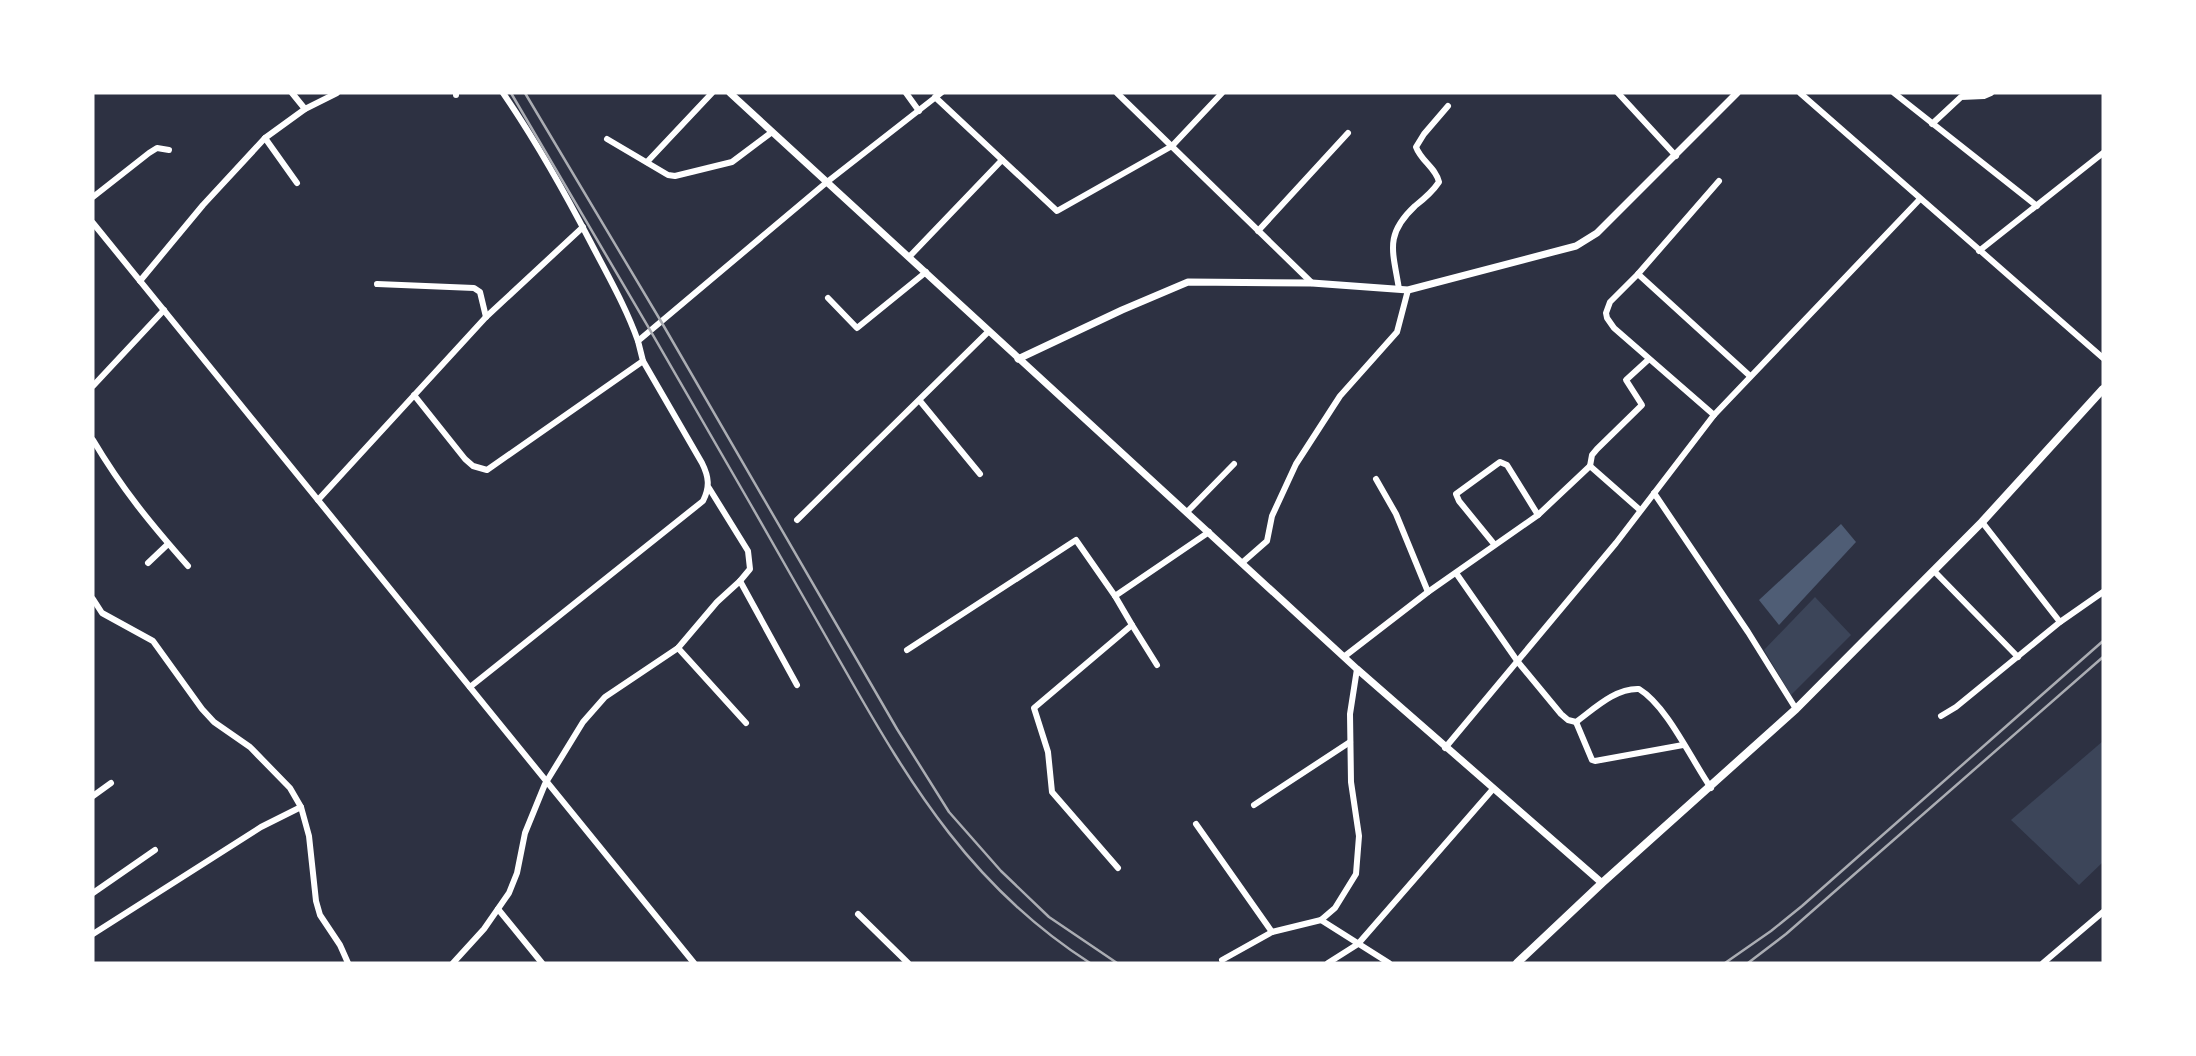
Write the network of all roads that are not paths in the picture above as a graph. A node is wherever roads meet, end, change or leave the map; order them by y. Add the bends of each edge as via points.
1 (292, 93) edge
2 (337, 93) edge
3 (503, 93) edge
4 (712, 93) edge
5 (730, 93) edge
6 (906, 93) edge
7 (1117, 93) edge
8 (1222, 93) edge
9 (1618, 93) edge
10 (1737, 93) edge
11 (1800, 93) edge
12 (1894, 93) edge
13 (1991, 93) edge
14 (938, 95) edge
15 (1448, 106) dead end
16 (305, 109) junction
17 (919, 111) junction
18 (1932, 124) junction
19 (772, 132) junction
20 (1348, 133) dead end
21 (265, 138) junction
22 (607, 139) dead end
23 (1172, 146) junction
24 (169, 150) dead end
25 (2103, 153) edge
26 (1676, 156) junction
27 (1002, 160) junction
28 (647, 162) junction
29 (1720, 181) dead end
30 (827, 182) junction
31 (297, 183) dead end
32 (93, 197) edge
33 (1920, 199) junction
34 (2038, 206) junction
35 (93, 223) edge
36 (583, 227) junction
37 (1258, 231) junction
38 (1979, 251) junction
39 (909, 257) junction
40 (926, 272) junction
41 (1638, 274) junction
42 (140, 281) junction
43 (1311, 283) junction
44 (376, 284) dead end
45 (1399, 289) junction
46 (1408, 290) junction
47 (828, 298) dead end
48 (164, 310) junction
49 (486, 317) junction
50 (989, 331) junction
51 (638, 341) junction
52 (2103, 358) edge
53 (1018, 359) junction
54 (1649, 359) junction
55 (643, 361) junction
56 (1750, 376) junction
57 (93, 386) edge
58 (2103, 389) edge
59 (414, 395) junction
60 (920, 401) junction
61 (1714, 415) junction
62 (93, 440) edge
63 (1234, 464) dead end
64 (1590, 466) junction
65 (980, 474) dead end
66 (1376, 479) dead end
67 (709, 488) junction
68 (1654, 493) junction
69 (318, 500) junction
70 (1640, 510) junction
71 (1187, 512) junction
72 (1538, 514) junction
73 (797, 520) dead end
74 (1982, 522) junction
75 (1209, 532) junction
76 (168, 544) junction
77 (1494, 544) junction
78 (1243, 562) junction
79 (148, 563) dead end
80 (188, 566) dead end
81 (1934, 571) junction
82 (1456, 573) junction
83 (740, 581) junction
84 (1428, 592) junction
85 (2103, 592) edge
86 (1115, 596) junction
87 (93, 599) edge
88 (2060, 622) junction
89 (1132, 625) junction
90 (678, 648) junction
91 (907, 650) dead end
92 (1345, 656) junction
93 (2018, 657) junction
94 (1518, 662) junction
95 (1157, 665) dead end
96 (1357, 669) junction
97 (797, 685) dead end
98 (470, 687) junction
99 (1796, 709) junction
100 (1941, 716) dead end
101 (1576, 722) junction
102 (746, 723) dead end
103 (1350, 742) junction
104 (1683, 745) junction
105 (1446, 748) junction
106 (547, 782) junction
107 (111, 783) dead end
108 (1711, 788) junction
109 (1493, 789) junction
110 (93, 793) edge
111 (1254, 805) dead end
112 (301, 807) junction
113 (1196, 824) dead end
114 (155, 850) dead end
115 (1118, 868) dead end
116 (1602, 883) junction
117 (93, 893) edge
118 (498, 909) junction
119 (2103, 912) edge
120 (858, 914) dead end
121 (1321, 920) junction
122 (1272, 932) junction
123 (93, 934) edge
124 (1358, 944) junction
125 (1222, 960) dead end
126 (348, 963) edge
127 (453, 963) edge
128 (542, 963) edge
129 (694, 963) edge
130 (908, 963) edge
131 (1328, 963) edge
132 (1389, 963) edge
133 (1517, 963) edge
134 (2043, 963) edge

1 - 16 street
2 - 16 street
3 - 36 street
4 - 28 street
5 - 19 street
6 - 17 street
7 - 23 street
8 - 23 street
9 - 26 street
10 - 26 street
11 - 33 street
12 - 18 street
13 - 18 street via 1961,97
14 - 17 street
14 - 27 street
15 - 45 street via 1416,147 1439,182 1394,233
16 - 21 street
17 - 30 street
18 - 34 street
19 - 28 street via 732,162 684,175 668,175
19 - 30 street
20 - 37 street
21 - 31 street
21 - 42 street
22 - 28 street
23 - 27 street via 1057,211
23 - 37 street
24 - 32 street via 157,148
25 - 34 street
26 - 46 street via 1597,233 1576,246
27 - 39 street
29 - 41 street
30 - 39 street
30 - 51 street
33 - 38 street
33 - 56 street
34 - 38 street
35 - 42 street
36 - 49 street
36 - 51 street via 628,312
37 - 43 street
38 - 52 street
39 - 40 street
40 - 47 street via 857,328
40 - 50 street
41 - 54 street via 1614,296 1606,313 1614,328
41 - 56 street
42 - 48 street
43 - 45 street
43 - 53 street via 1188,282
44 - 49 street via 474,288 480,292
45 - 46 street
46 - 78 street via 1397,332 1340,396 1296,464 1272,516 1267,541
48 - 57 street
48 - 69 street
49 - 59 street
50 - 53 street
50 - 60 street
51 - 55 street
53 - 71 street
54 - 61 street
54 - 64 street via 1626,380 1642,405 1597,449
55 - 59 street via 487,470 465,459
55 - 67 street via 708,473
56 - 61 street
58 - 74 main road
59 - 69 street
60 - 65 street
60 - 73 street
61 - 68 street
62 - 76 street via 111,472
63 - 71 street
64 - 70 street
64 - 72 street
66 - 84 street via 1396,514
67 - 83 street via 748,551 750,569
67 - 98 street via 703,501
68 - 70 street
68 - 99 street
69 - 98 street
70 - 94 street
71 - 75 street
72 - 77 street
72 - 77 street via 1505,462 1470,482 1456,497
74 - 81 main road
74 - 88 street
75 - 78 street
75 - 86 street
76 - 79 street
76 - 80 street
77 - 82 street
78 - 92 street
81 - 93 street
81 - 99 main road
82 - 84 street
82 - 94 street
83 - 90 street
83 - 97 street
84 - 92 street
85 - 88 street
86 - 89 street
86 - 91 street via 1076,540
87 - 112 street via 102,612 153,641 202,709 278,774
88 - 93 street
89 - 95 street
89 - 115 street via 1034,708 1048,752 1052,792
90 - 102 street
90 - 106 street via 605,697 583,722
92 - 96 street
93 - 100 street
94 - 101 street via 1551,705
94 - 105 street
96 - 103 street
96 - 105 street
98 - 106 street
99 - 108 main road
101 - 104 street via 1595,761
101 - 104 street via 1611,698 1639,689
103 - 111 street
103 - 121 street via 1359,836 1356,874 1335,908
104 - 108 street
105 - 109 street
106 - 118 street via 525,833 517,873
106 - 129 street
107 - 110 street
108 - 116 main road
109 - 116 street
109 - 124 street
112 - 123 street via 261,827
112 - 126 street via 320,915
113 - 122 street
114 - 117 street
116 - 133 main road
118 - 127 street
118 - 128 street
119 - 134 street
120 - 130 street
121 - 122 street
121 - 124 street
122 - 125 street
124 - 131 street
124 - 132 street

